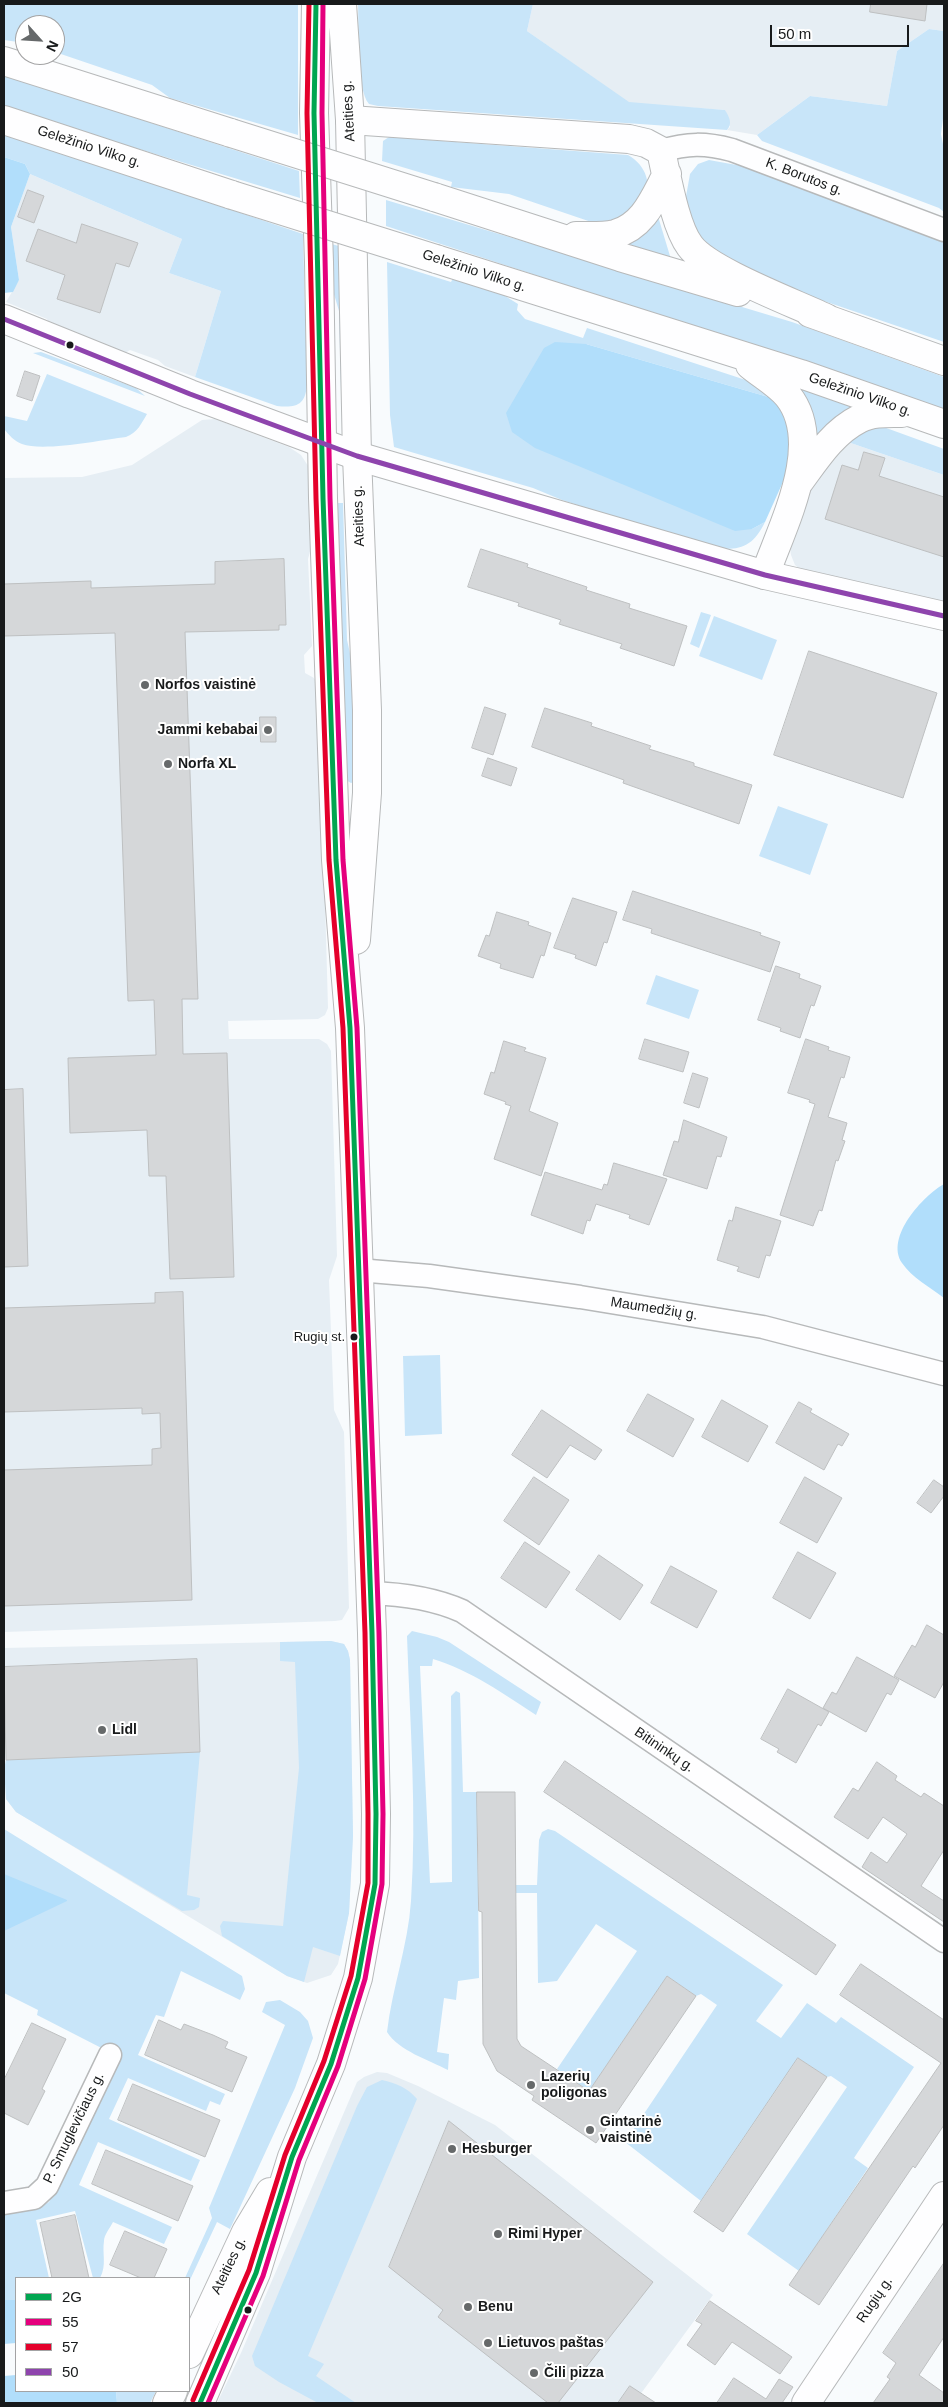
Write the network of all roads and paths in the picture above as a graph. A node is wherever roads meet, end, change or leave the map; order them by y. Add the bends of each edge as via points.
1 (316, 4) edge
2 (342, 4) edge
3 (4, 61) edge
4 (314, 113) junction
5 (4, 120) edge
6 (350, 120) junction
7 (664, 163) junction
8 (944, 230) edge
9 (559, 237) junction
10 (4, 319) edge
11 (828, 319) junction
12 (734, 354) junction
13 (944, 361) edge
14 (912, 413) junction
15 (944, 424) edge
16 (322, 443) junction
17 (357, 456) junction
18 (799, 482) junction
19 (766, 575) junction
20 (944, 616) edge
21 (333, 788) junction
22 (367, 793) junction
23 (350, 1028) junction
24 (358, 1270) junction
25 (944, 1374) edge
26 (370, 1593) junction
27 (944, 1941) edge
28 (110, 2054) dead end
29 (292, 2157) junction
30 (944, 2196) edge
31 (4, 2203) edge
32 (190, 2352) edge
33 (200, 2403) edge
34 (806, 2403) edge

1 - 4 main road, Ateities g.
2 - 6 main road, Ateities g.
3 - 9 main road, bridge
4 - 6 main road
4 - 16 main road, Ateities g.
5 - 12 main road, Geležinio Vilko g., bridge
6 - 7 main road via 629,139 646,143
6 - 17 main road, Ateities g.
7 - 8 street, K. Borutos g. via 691,144 708,144 732,150
7 - 9 main road via 652,204 630,228 614,234
7 - 11 main road via 681,231 690,247 717,268
9 - 11 main road
10 - 16 main road
11 - 13 main road
12 - 14 main road, Geležinio Vilko g.
12 - 18 main road via 788,396 796,409 802,425
14 - 15 main road, Geležinio Vilko g.
14 - 18 main road via 883,413 858,419 832,441
16 - 17 main road
16 - 21 main road, Ateities g.
17 - 19 main road
17 - 22 main road, Ateities g.
18 - 19 main road
19 - 20 main road
21 - 22 main road via 343,792
21 - 23 main road, Ateities g.
22 - 23 main road, Ateities g.
23 - 24 main road, Ateities g.
24 - 25 street, Maumedžių g. via 491,1285 745,1324
24 - 26 main road, Ateities g.
26 - 27 street, Bitininkų g. via 402,1594 462,1611
26 - 29 main road, Ateities g. via 375,1884 358,1978 331,2064
28 - 31 street, P. Smuglevičiaus g. via 47,2186 34,2198
29 - 32 main road, Ateities g. via 246,2232
29 - 33 main road, Ateities g. via 256,2273
30 - 34 main road, Rugių g.

